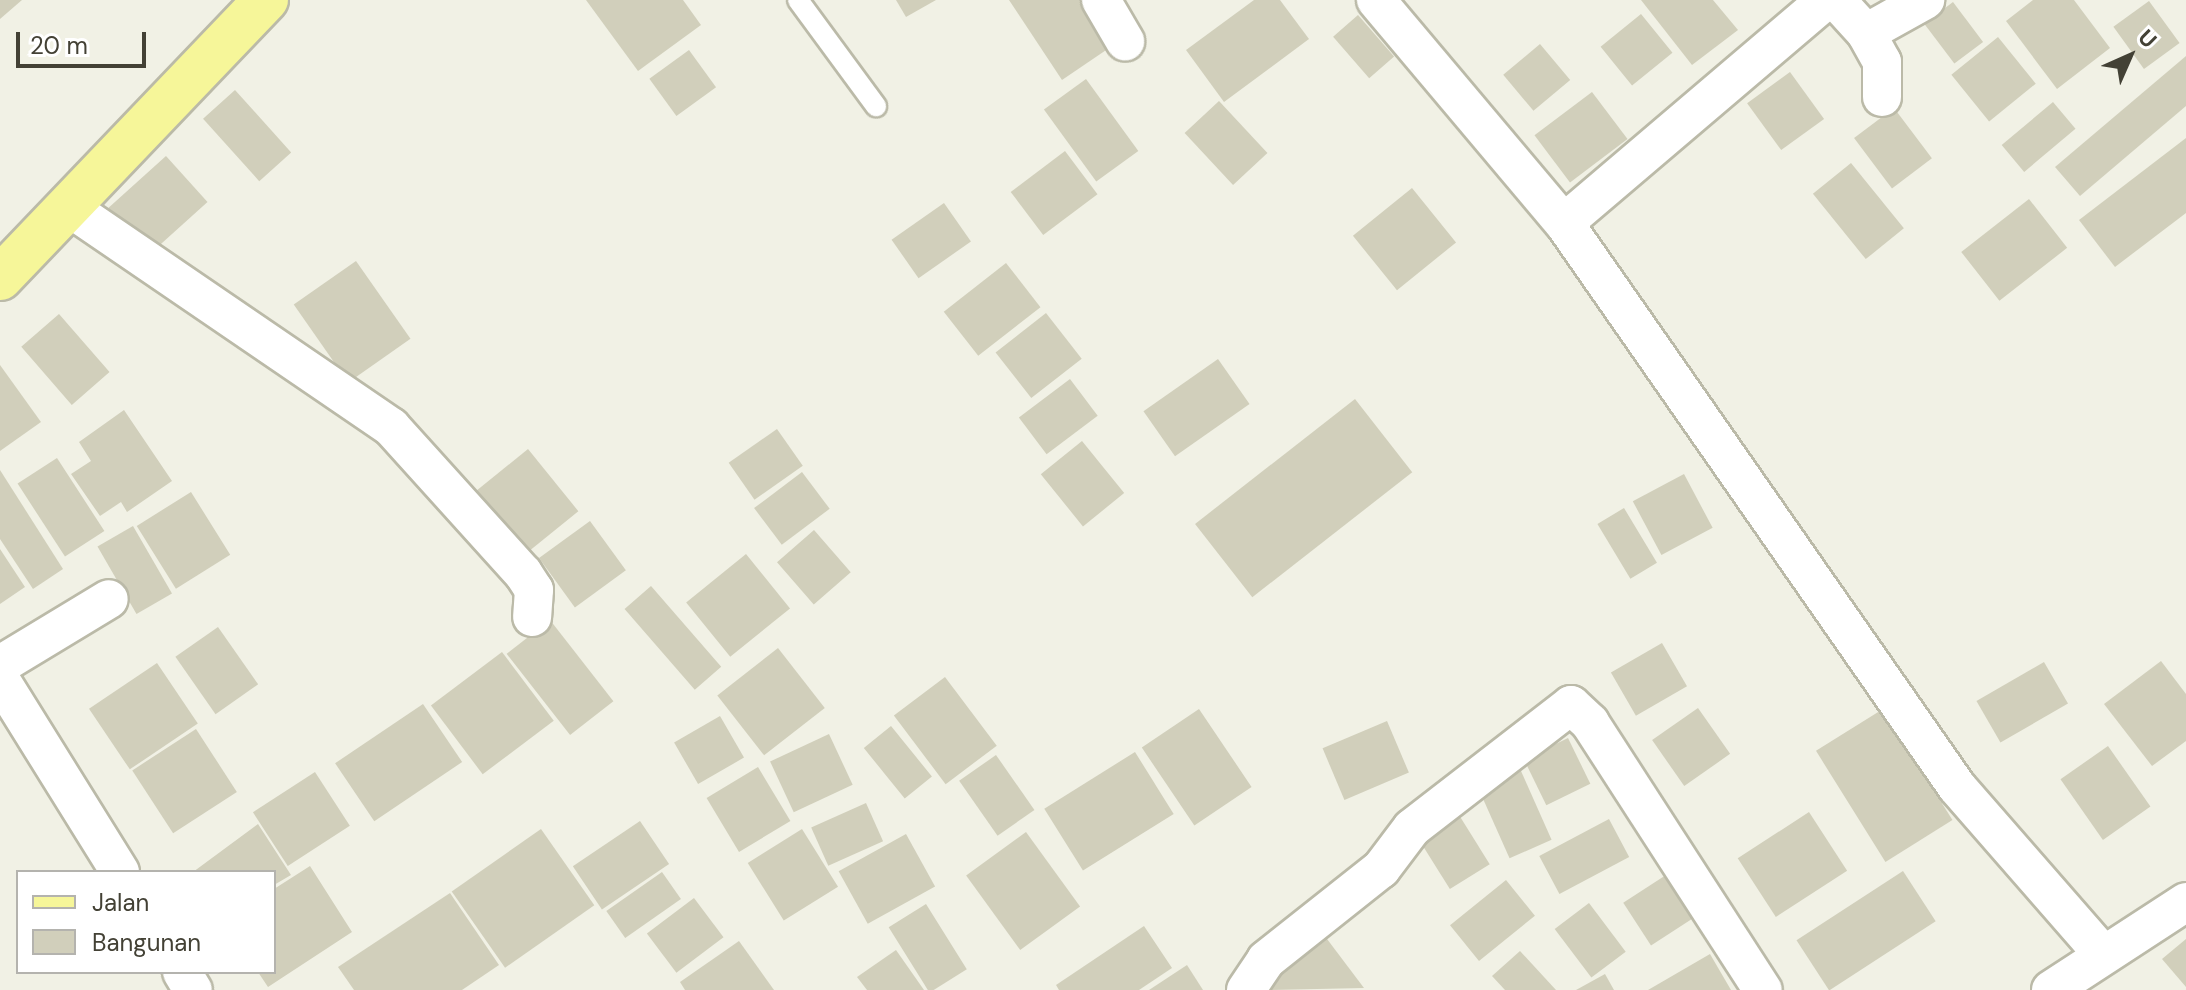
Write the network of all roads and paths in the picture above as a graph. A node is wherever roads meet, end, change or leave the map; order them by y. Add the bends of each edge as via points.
1 (266, 0) edge
2 (798, 0) edge
3 (1101, 0) edge
4 (1376, 0) edge
5 (1826, 0) edge
6 (1836, 0) edge
7 (1925, 0) edge
8 (1866, 33) junction
9 (1125, 41) dead end
10 (1882, 97) dead end
11 (876, 106) dead end
12 (70, 208) junction
13 (1564, 223) junction
14 (0, 278) edge
15 (109, 599) dead end
16 (532, 617) dead end
17 (1, 681) edge
18 (119, 870) edge
19 (2186, 902) edge
20 (2102, 953) junction
21 (1246, 990) edge
22 (1763, 990) edge
23 (2051, 990) edge

1 - 12 main road
2 - 11 lane
3 - 9 street
4 - 13 street
5 - 13 street
6 - 8 street
7 - 8 street
8 - 10 street via 1882,62
12 - 14 main road
12 - 16 street via 391,427 523,573 534,590
13 - 20 street via 1957,787
15 - 17 street
17 - 18 street
19 - 20 street
20 - 23 street
21 - 22 street via 1266,960 1381,869 1412,828 1571,705 1590,723

